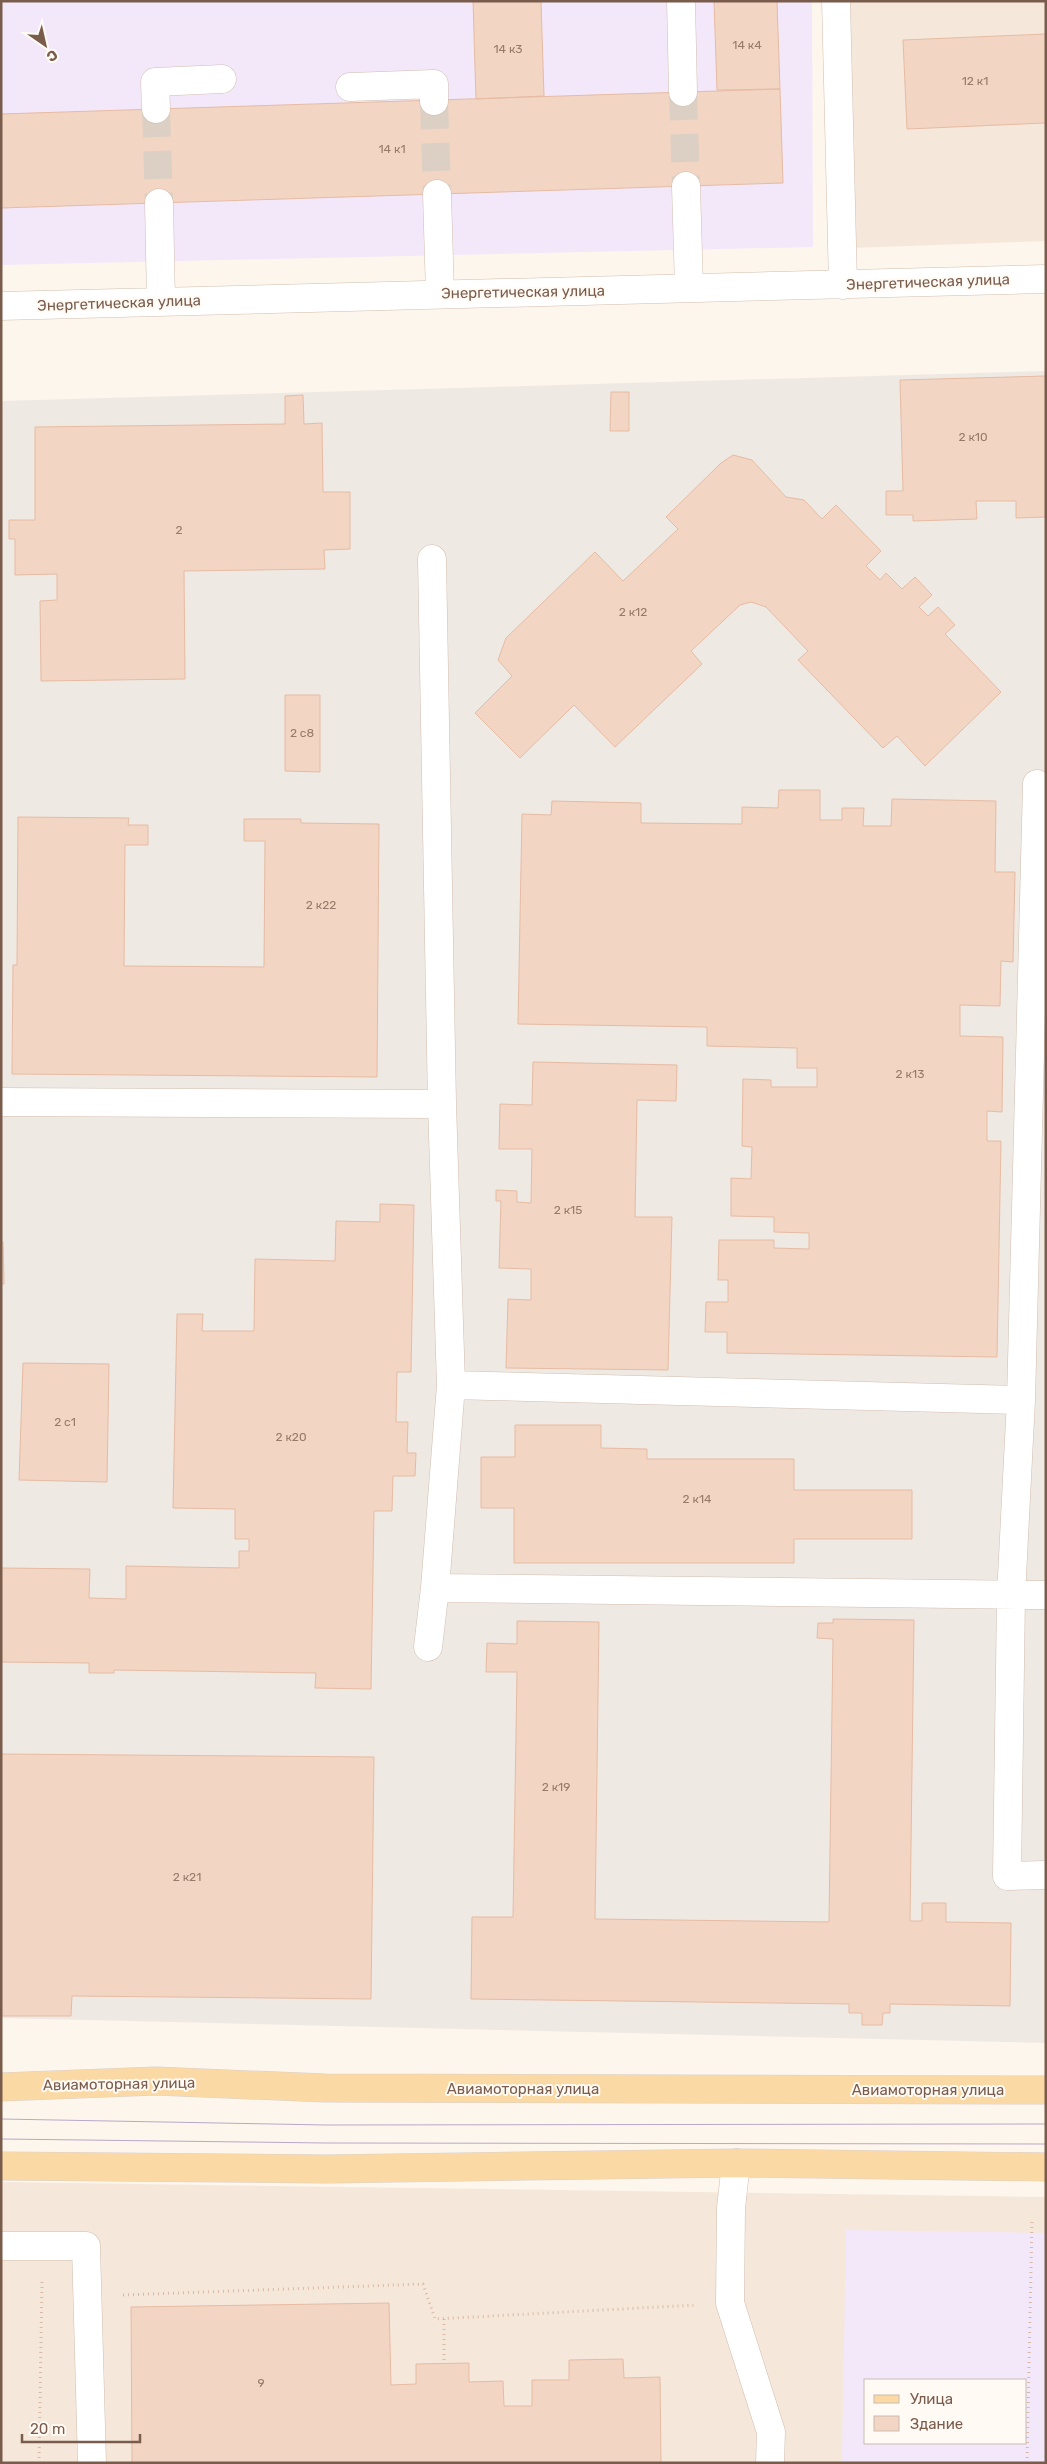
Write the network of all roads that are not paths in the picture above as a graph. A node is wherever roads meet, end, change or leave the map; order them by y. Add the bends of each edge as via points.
1 (680, 1) edge
2 (836, 1) edge
3 (222, 79) dead end
4 (350, 87) dead end
5 (683, 92) tunnel mouth
6 (434, 100) tunnel mouth
7 (156, 109) tunnel mouth
8 (686, 186) tunnel mouth
9 (437, 194) tunnel mouth
10 (158, 203) tunnel mouth
11 (1046, 278) edge
12 (843, 285) junction
13 (689, 288) junction
14 (440, 294) junction
15 (161, 301) junction
16 (1, 306) edge
17 (432, 559) dead end
18 (1037, 784) dead end
19 (1, 1102) edge
20 (442, 1104) junction
21 (451, 1385) junction
22 (1021, 1400) junction
23 (436, 1588) junction
24 (1046, 1595) edge
25 (1011, 1596) junction
26 (428, 1647) dead end
27 (1046, 1875) edge
28 (1, 2087) edge
29 (1046, 2090) edge
30 (736, 2163) junction
31 (1, 2166) edge
32 (1046, 2167) edge
33 (1, 2246) edge
34 (92, 2463) edge
35 (770, 2463) edge

1 - 5 street
2 - 12 street
3 - 7 street via 155,82
4 - 6 street via 434,84
8 - 13 street
9 - 14 street
10 - 15 street
11 - 12 street, Энергетическая улица
12 - 13 street, Энергетическая улица
13 - 14 street, Энергетическая улица
14 - 15 street, Энергетическая улица
15 - 16 street, Энергетическая улица
17 - 20 street
18 - 22 street
19 - 20 street
20 - 21 street
21 - 22 street
21 - 23 street
22 - 25 street
23 - 25 street
23 - 26 street
24 - 25 street
25 - 27 street via 1007,1876
28 - 29 main road, Авиамоторная улица via 156,2081 325,2088
30 - 31 main road via 337,2168
30 - 32 main road
30 - 35 street via 731,2208 730,2303 771,2432
33 - 34 street via 86,2246

